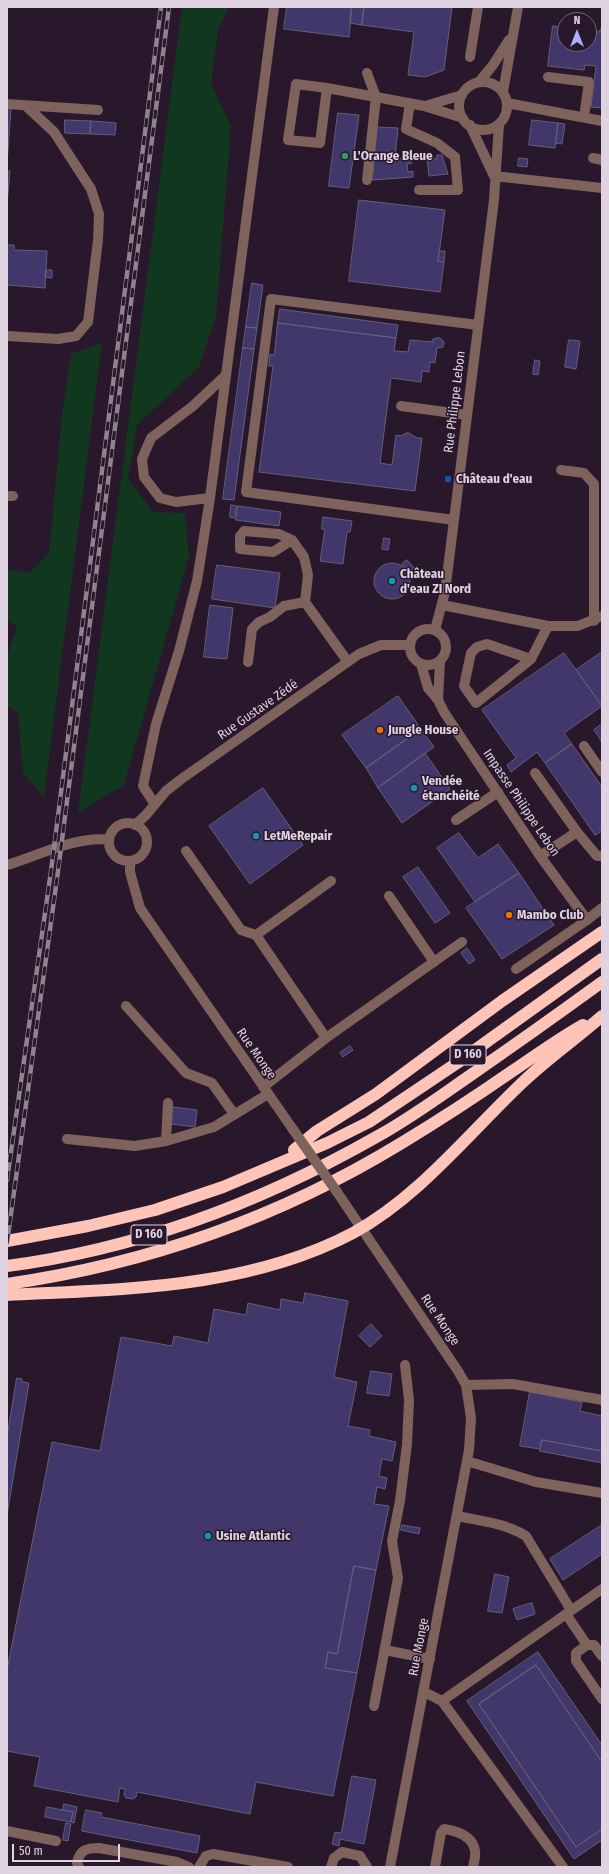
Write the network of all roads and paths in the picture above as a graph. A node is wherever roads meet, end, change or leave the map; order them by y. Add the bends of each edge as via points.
1 (274, 7) edge
2 (478, 7) edge
3 (518, 7) edge
4 (513, 33) junction
5 (470, 57) dead end
6 (367, 73) dead end
7 (548, 78) dead end
8 (479, 82) junction
9 (327, 88) junction
10 (503, 92) junction
11 (462, 95) junction
12 (376, 97) junction
13 (410, 103) junction
14 (507, 103) junction
15 (7, 104) edge
16 (26, 106) junction
17 (424, 106) junction
18 (98, 110) dead end
19 (584, 117) junction
20 (602, 121) edge
21 (466, 122) junction
22 (499, 124) junction
23 (494, 176) junction
24 (367, 180) dead end
25 (602, 188) edge
26 (419, 190) dead end
27 (478, 325) junction
28 (7, 336) edge
29 (225, 376) junction
30 (401, 406) dead end
31 (467, 415) junction
32 (562, 470) dead end
33 (210, 498) junction
34 (454, 520) junction
35 (292, 540) dead end
36 (305, 602) junction
37 (442, 606) junction
38 (598, 618) edge
39 (548, 626) junction
40 (435, 630) junction
41 (410, 645) junction
42 (531, 659) junction
43 (440, 660) junction
44 (248, 662) dead end
45 (348, 662) junction
46 (421, 664) junction
47 (438, 700) junction
48 (584, 746) dead end
49 (602, 772) edge
50 (535, 773) dead end
51 (498, 792) junction
52 (154, 803) junction
53 (456, 820) dead end
54 (135, 824) junction
55 (577, 832) junction
56 (109, 840) junction
57 (186, 851) dead end
58 (540, 856) junction
59 (602, 856) edge
60 (130, 861) junction
61 (7, 865) edge
62 (332, 881) dead end
63 (389, 896) dead end
64 (602, 908) edge
65 (587, 920) junction
66 (602, 932) edge
67 (256, 935) junction
68 (462, 942) dead end
69 (602, 959) edge
70 (434, 962) junction
71 (516, 969) dead end
72 (602, 982) edge
73 (126, 1006) dead end
74 (602, 1015) edge
75 (326, 1038) junction
76 (266, 1091) junction
77 (168, 1103) dead end
78 (234, 1114) junction
79 (67, 1139) dead end
80 (166, 1141) junction
81 (277, 1165) junction
82 (362, 1227) junction
83 (7, 1241) edge
84 (7, 1266) edge
85 (7, 1284) edge
86 (7, 1295) edge
87 (405, 1365) dead end
88 (466, 1384) junction
89 (602, 1400) edge
90 (467, 1461) junction
91 (602, 1493) edge
92 (457, 1516) junction
93 (602, 1590) edge
94 (568, 1612) junction
95 (587, 1645) junction
96 (385, 1650) junction
97 (602, 1656) edge
98 (430, 1659) junction
99 (424, 1692) junction
100 (602, 1699) edge
101 (442, 1701) junction
102 (374, 1706) dead end
103 (7, 1831) edge
104 (56, 1841) dead end
105 (79, 1867) edge
106 (190, 1867) edge
107 (200, 1867) edge
108 (288, 1867) edge
109 (331, 1867) edge
110 (367, 1867) edge
111 (390, 1867) edge
112 (435, 1867) edge
113 (473, 1867) edge
114 (563, 1867) edge

1 - 29 street
2 - 5 street
3 - 4 street
4 - 8 street
4 - 10 street
6 - 12 street
7 - 19 street via 589,82
8 - 10 street via 492,84
8 - 11 street
9 - 9 street via 296,84 288,140 320,143
9 - 12 street
10 - 14 street
11 - 17 street
11 - 21 street via 460,103
12 - 13 street
12 - 24 street
13 - 17 street
13 - 26 street via 406,129 437,143 455,157 458,190
14 - 19 street
14 - 22 street via 504,118
15 - 16 street
16 - 18 street
16 - 28 street via 54,132 91,189 99,214 98,240 88,322 76,336 58,339
17 - 21 street
19 - 20 street
21 - 22 street via 477,129
21 - 23 street, Rue Philippe Lebon
22 - 23 street, Rue Philippe Lebon
23 - 25 street
23 - 27 street, Rue Philippe Lebon via 494,200
27 - 31 street, Rue Philippe Lebon
27 - 34 street via 271,299 246,492
29 - 33 street
29 - 33 street via 151,438 142,459 144,477 160,498 176,502
30 - 31 street
31 - 34 street, Rue Philippe Lebon
32 - 38 street via 584,473 594,484
33 - 52 street via 198,581 156,724 143,786
34 - 37 street, Rue Philippe Lebon
35 - 36 street via 304,557 308,575
36 - 44 street via 284,606 252,629
36 - 45 street
37 - 39 street
37 - 40 street, Rue Philippe Lebon
38 - 39 street via 578,626
39 - 42 street
40 - 41 street via 428,629 416,633
40 - 43 street via 445,641 446,652
41 - 45 street, Rue Gustave Zédé via 381,645
41 - 46 street via 411,654
42 - 42 street via 476,703 464,686 471,653 477,647 487,644
43 - 46 street via 430,665
43 - 47 street
45 - 52 street, Rue Gustave Zédé via 180,780
46 - 47 street, Impasse Philippe Lebon via 428,688
47 - 51 street, Impasse Philippe Lebon
48 - 49 street
50 - 55 street
51 - 53 street
51 - 58 street, Impasse Philippe Lebon
52 - 54 street, Rue Gustave Zédé via 146,815
54 - 56 street via 118,826
54 - 60 street via 144,833 147,845 141,856
55 - 58 street
55 - 59 street via 597,856
56 - 60 street via 114,856
56 - 61 street via 98,838 78,842
57 - 67 street via 241,930
58 - 65 street, Impasse Philippe Lebon
60 - 76 street, Rue Monge via 130,872 140,908
62 - 67 street
63 - 70 street
64 - 65 street
65 - 71 street
66 - 81 highway via 502,1001 376,1094 317,1131
67 - 75 street
68 - 70 street
69 - 81 highway, D 160 via 457,1063 369,1122
70 - 75 street
72 - 84 highway, D 160 via 418,1112 378,1136 285,1184 232,1207 163,1231 93,1251
73 - 78 street via 186,1073 212,1083
74 - 82 highway via 524,1081 448,1159 398,1202
74 - 85 highway via 568,1034 364,1166 273,1211 146,1255
75 - 76 street
76 - 78 street
76 - 82 street, Rue Monge, bridge
77 - 80 street
78 - 80 street via 214,1126
79 - 80 street via 135,1146
81 - 83 highway, D 160 via 155,1210
82 - 86 highway via 329,1245 290,1260 209,1280 150,1287
82 - 88 street, Rue Monge
87 - 96 street via 409,1400 407,1444 392,1541 398,1578
88 - 89 street via 513,1384
88 - 90 street, Rue Monge via 471,1418
90 - 91 street via 536,1482
90 - 92 street, Rue Monge
92 - 94 street via 498,1524 526,1536
92 - 98 street, Rue Monge
93 - 94 street
94 - 95 street
94 - 101 street
95 - 97 street via 594,1645
95 - 100 street via 576,1653 576,1661
96 - 98 street
96 - 102 street
98 - 99 street, Rue Monge
99 - 101 street
99 - 111 street, Rue Monge
101 - 114 street
103 - 104 street
105 - 106 street via 79,1855 87,1848 99,1848 177,1862
107 - 108 street via 206,1856 213,1854
109 - 110 street via 334,1858 342,1852 360,1856
112 - 113 street via 444,1829 458,1831 471,1842 476,1852

